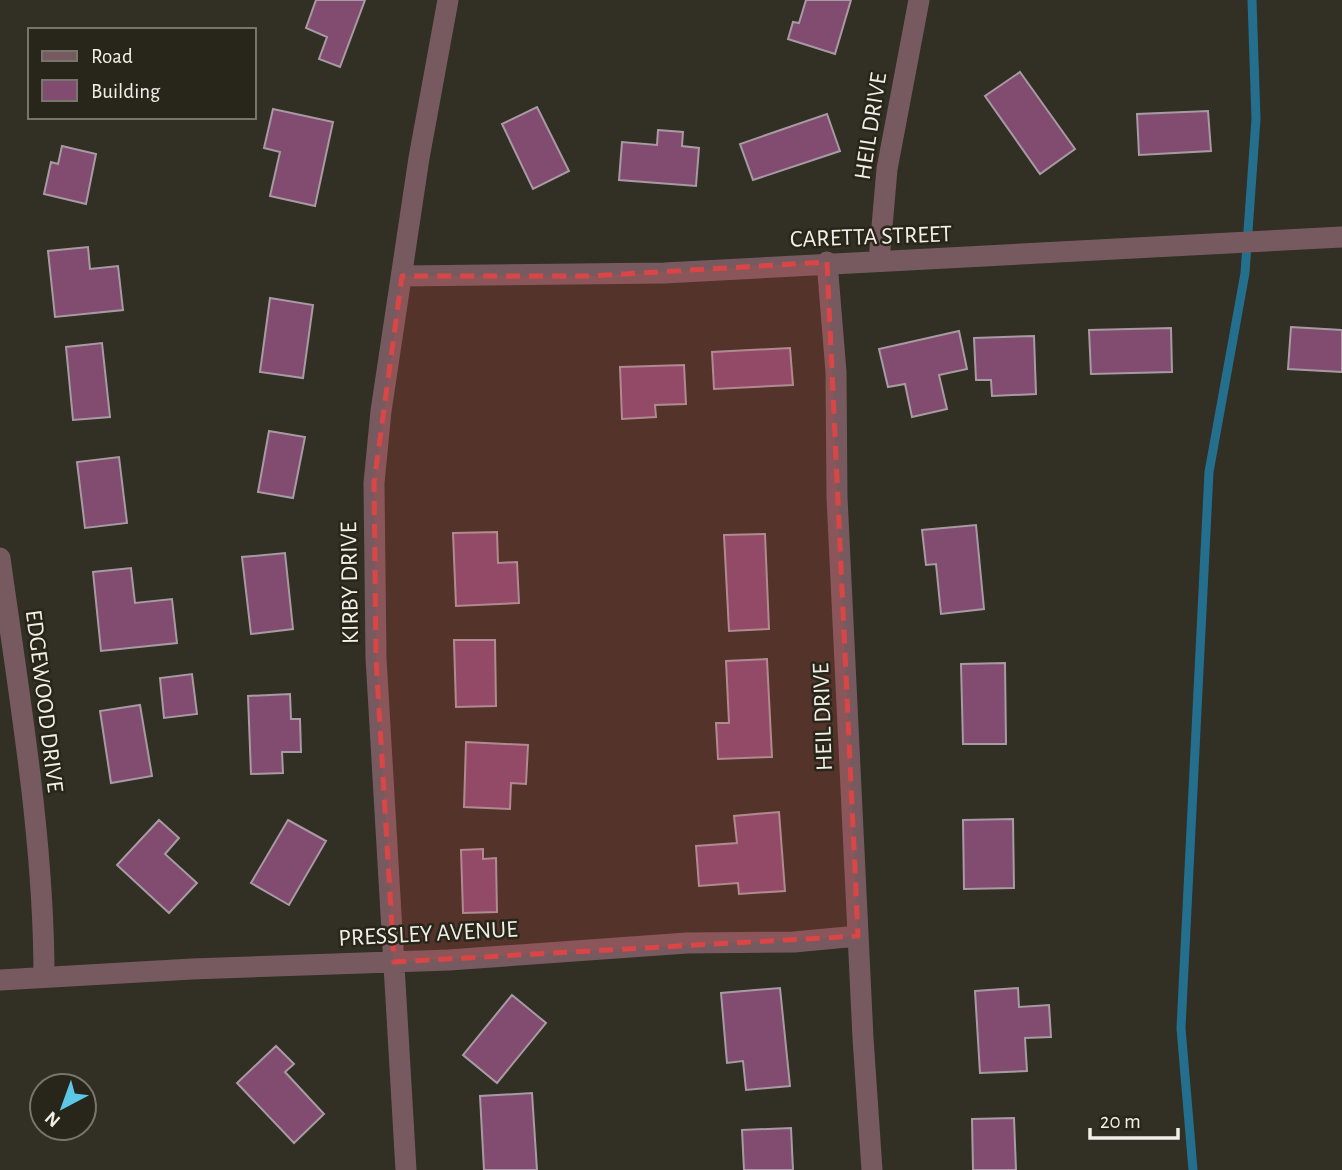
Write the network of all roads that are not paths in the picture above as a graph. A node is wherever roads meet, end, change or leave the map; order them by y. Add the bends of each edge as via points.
1 (448, 0) edge
2 (919, 0) edge
3 (1342, 237) edge
4 (879, 261) junction
5 (827, 262) junction
6 (402, 276) junction
7 (0, 558) edge
8 (858, 936) junction
9 (394, 962) junction
10 (44, 977) junction
11 (0, 980) edge
12 (406, 1170) edge
13 (872, 1170) edge

1 - 6 street, KIRBY DRIVE
2 - 4 street, HEIL DRIVE via 887,169
3 - 4 street, CARETTA STREET
4 - 5 street, CARETTA STREET
5 - 6 street, CARETTA STREET via 590,276
5 - 8 street, HEIL DRIVE via 836,372 837,497
6 - 9 street, KIRBY DRIVE via 374,483 376,658
7 - 10 street, EDGEWOOD DRIVE via 43,911
8 - 9 street, PRESSLEY AVENUE
8 - 13 street, HEIL DRIVE
9 - 10 street, PRESSLEY AVENUE
9 - 12 street, KIRBY DRIVE
10 - 11 street, PRESSLEY AVENUE

